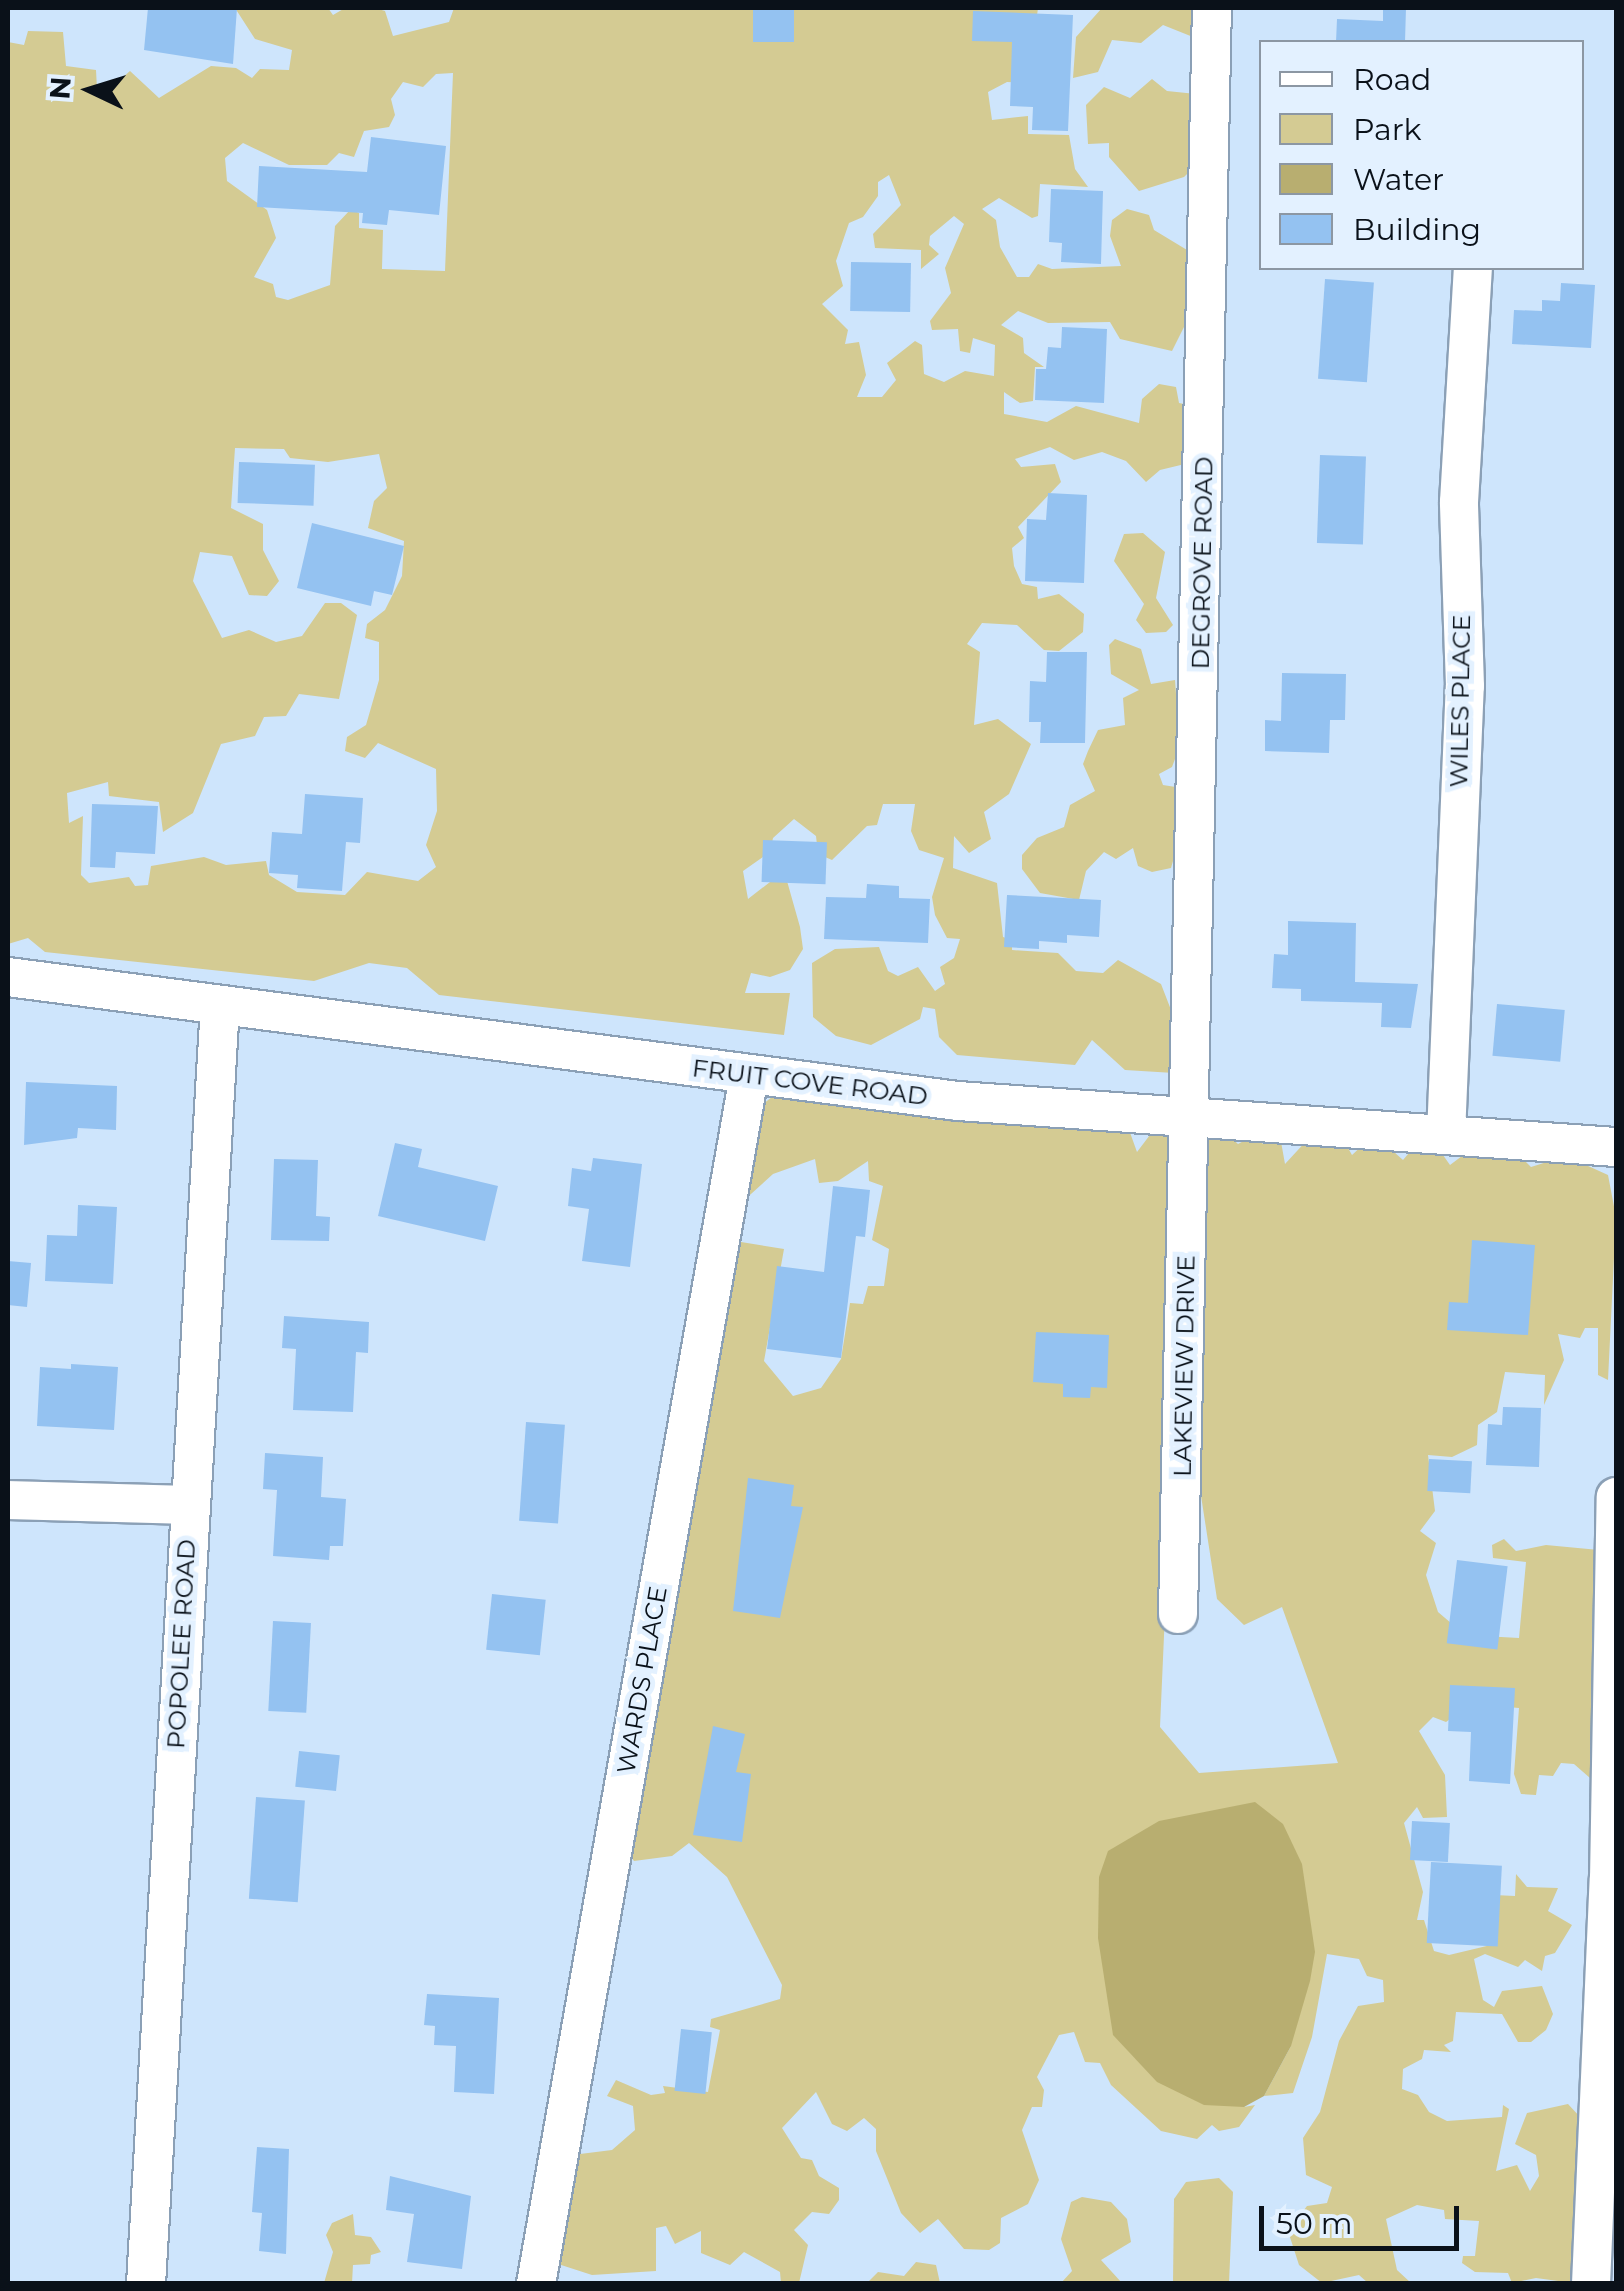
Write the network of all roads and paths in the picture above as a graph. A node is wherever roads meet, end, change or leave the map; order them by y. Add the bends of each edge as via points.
1 (1212, 8) edge
2 (1473, 270) edge
3 (8, 977) edge
4 (220, 1005) junction
5 (748, 1076) junction
6 (1190, 1118) junction
7 (1446, 1135) junction
8 (1616, 1147) edge
9 (1616, 1497) edge
10 (8, 1500) edge
11 (189, 1506) junction
12 (1178, 1614) dead end
13 (146, 2284) edge
14 (536, 2284) edge
15 (1591, 2284) edge

1 - 6 street, DEGROVE ROAD
2 - 7 street, WILES PLACE via 1459,502 1465,686
3 - 4 street, FRUIT COVE ROAD
4 - 5 street, FRUIT COVE ROAD
4 - 11 street, POPOLEE ROAD
5 - 6 street, FRUIT COVE ROAD
5 - 14 street, WARDS PLACE
6 - 7 street, FRUIT COVE ROAD
6 - 12 street, LAKEVIEW DRIVE
7 - 8 street, FRUIT COVE ROAD
9 - 15 street via 1609,1879
10 - 11 street
11 - 13 street, POPOLEE ROAD

